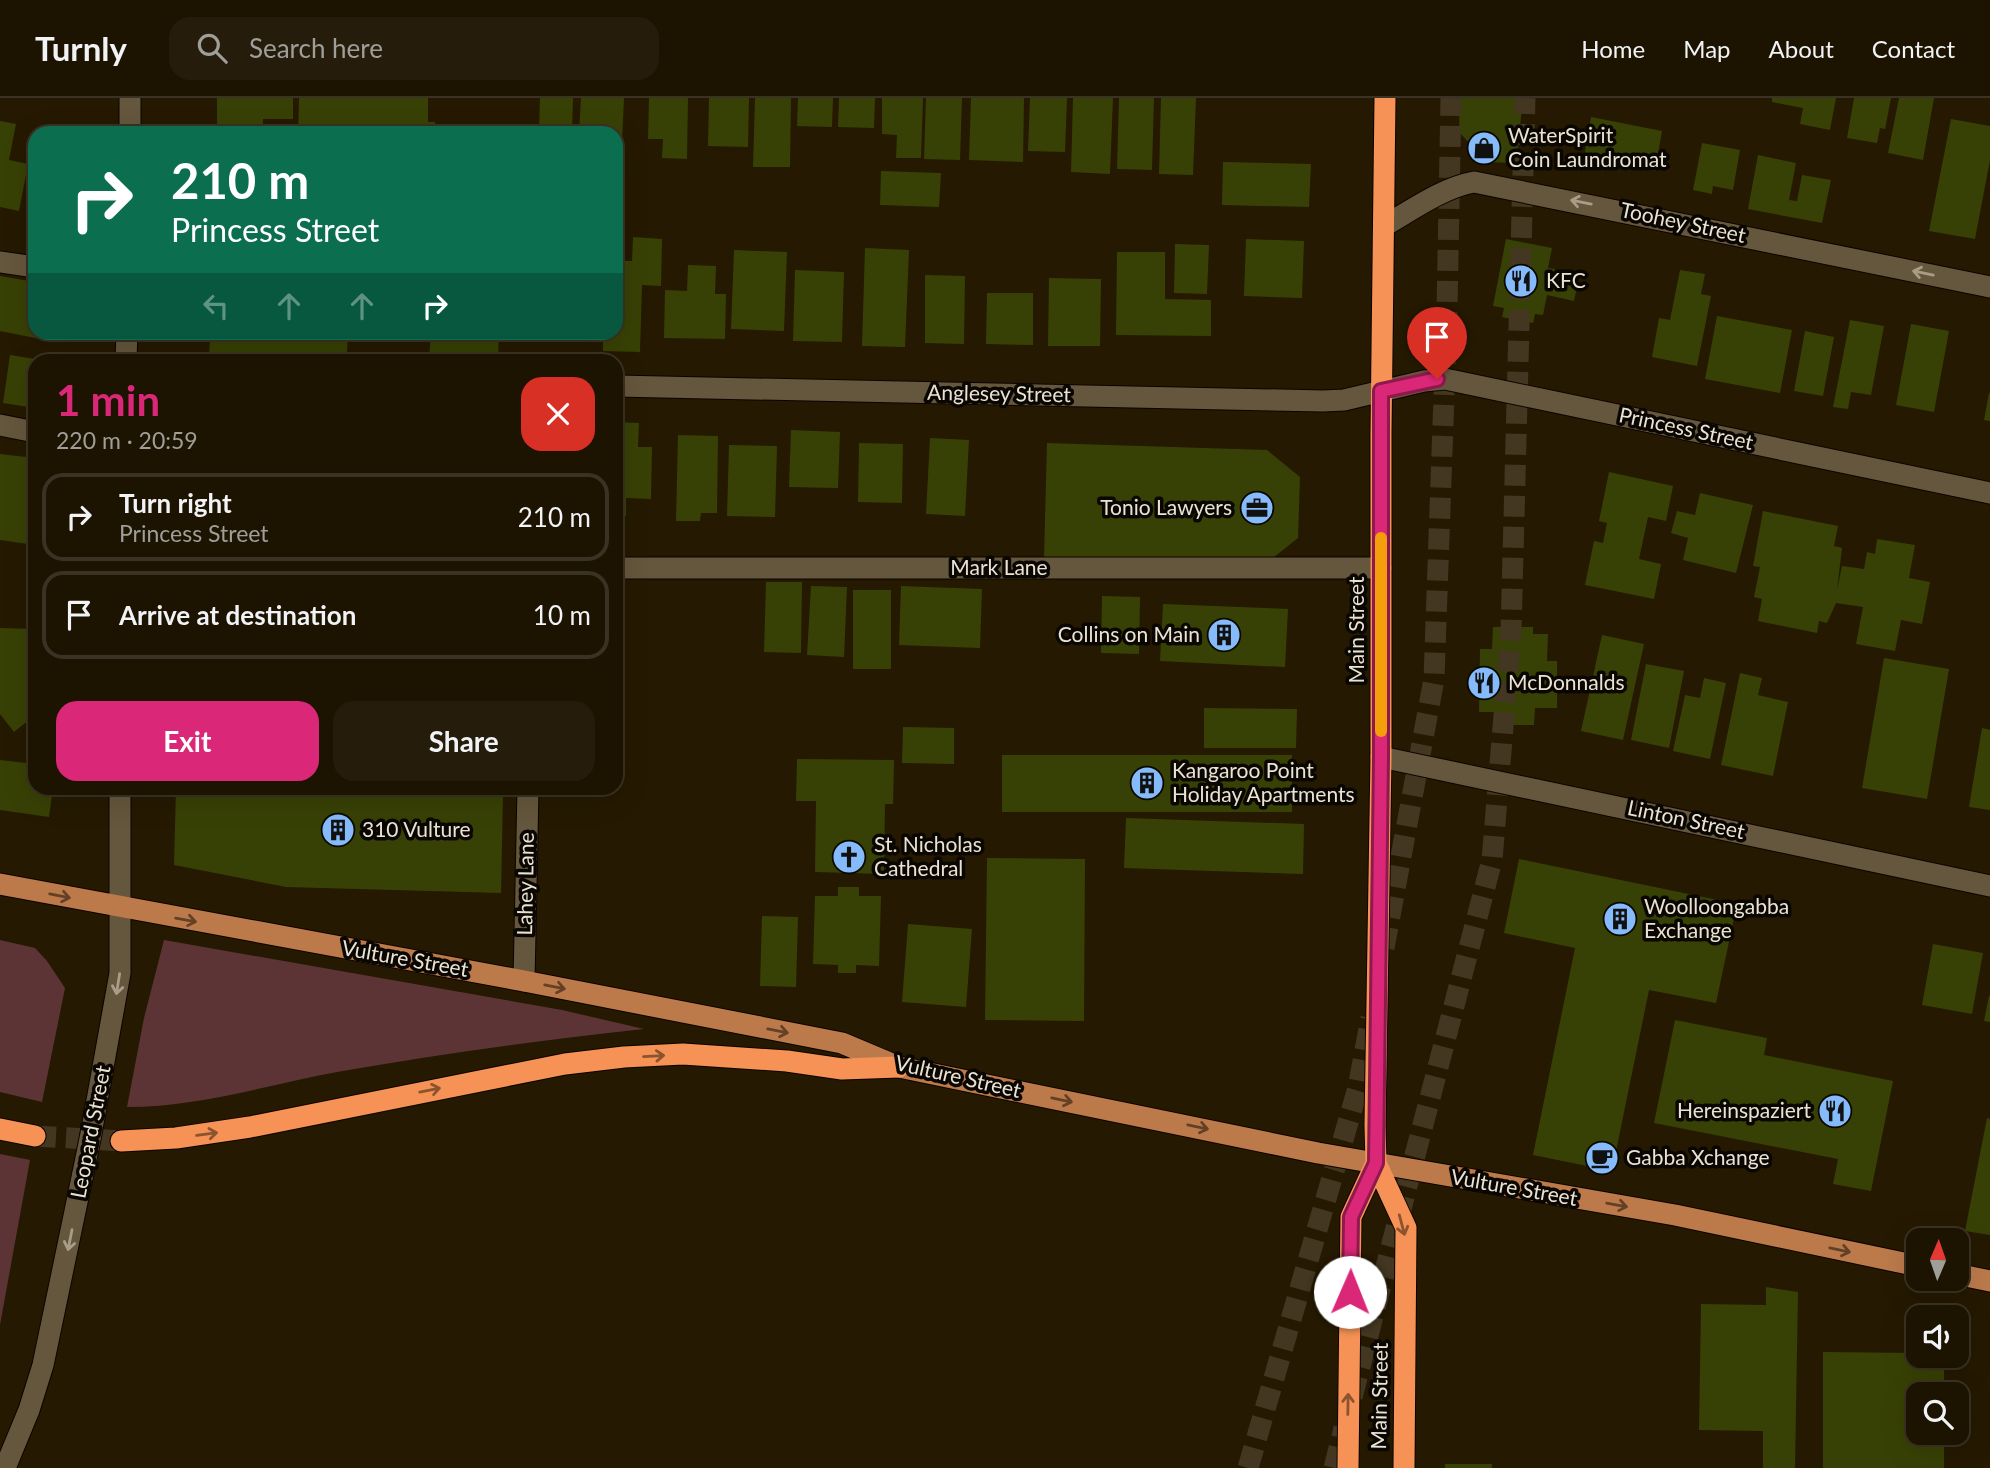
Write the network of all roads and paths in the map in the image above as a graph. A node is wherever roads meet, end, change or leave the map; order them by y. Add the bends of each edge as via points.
1 (130, 98) edge
2 (1385, 98) edge
3 (130, 126) edge
4 (1384, 226) junction
5 (0, 262) edge
6 (28, 266) edge
7 (1990, 287) edge
8 (623, 386) edge
9 (1381, 391) junction
10 (0, 425) edge
11 (28, 431) edge
12 (1990, 493) edge
13 (623, 568) edge
14 (1381, 568) junction
15 (1381, 757) junction
16 (120, 795) edge
17 (528, 795) edge
18 (0, 884) edge
19 (1990, 886) edge
20 (119, 907) junction
21 (524, 981) junction
22 (899, 1067) junction
23 (0, 1129) edge
24 (35, 1136) tunnel mouth
25 (121, 1141) tunnel mouth
26 (1376, 1163) junction
27 (1906, 1263) edge
28 (1969, 1277) edge
29 (1990, 1281) edge
30 (5, 1468) edge
31 (1348, 1468) edge
32 (1404, 1468) edge

1 - 3 street
2 - 4 highway, Main Street
7 -> 4 street, Toohey Street via 1474,182 1460,184
4 - 9 highway, Main Street
5 - 6 street
8 - 9 street, Anglesey Street via 1323,401
9 - 12 street, Princess Street via 1445,379
9 - 14 highway, Main Street
10 - 11 street
13 - 14 street, Mark Lane
14 - 15 highway, Main Street
15 - 19 street, Linton Street
15 - 26 highway, Main Street
16 - 20 street, Leopard Street
17 - 21 street, Lahey Lane
18 -> 20 main road, Vulture Street
20 -> 21 main road, Vulture Street
20 -> 30 street, Leopard Street, bridge via 120,972 83,1173 43,1365
21 -> 22 main road, Vulture Street via 842,1044
25 -> 22 highway via 213,1133 554,1066 624,1057 684,1054 842,1069
22 -> 26 main road, Vulture Street
23 - 24 highway
26 -> 27 main road, Vulture Street via 1675,1215
31 -> 26 highway, Main Street via 1351,1217
26 -> 32 highway, Main Street via 1406,1228
28 - 29 main road

